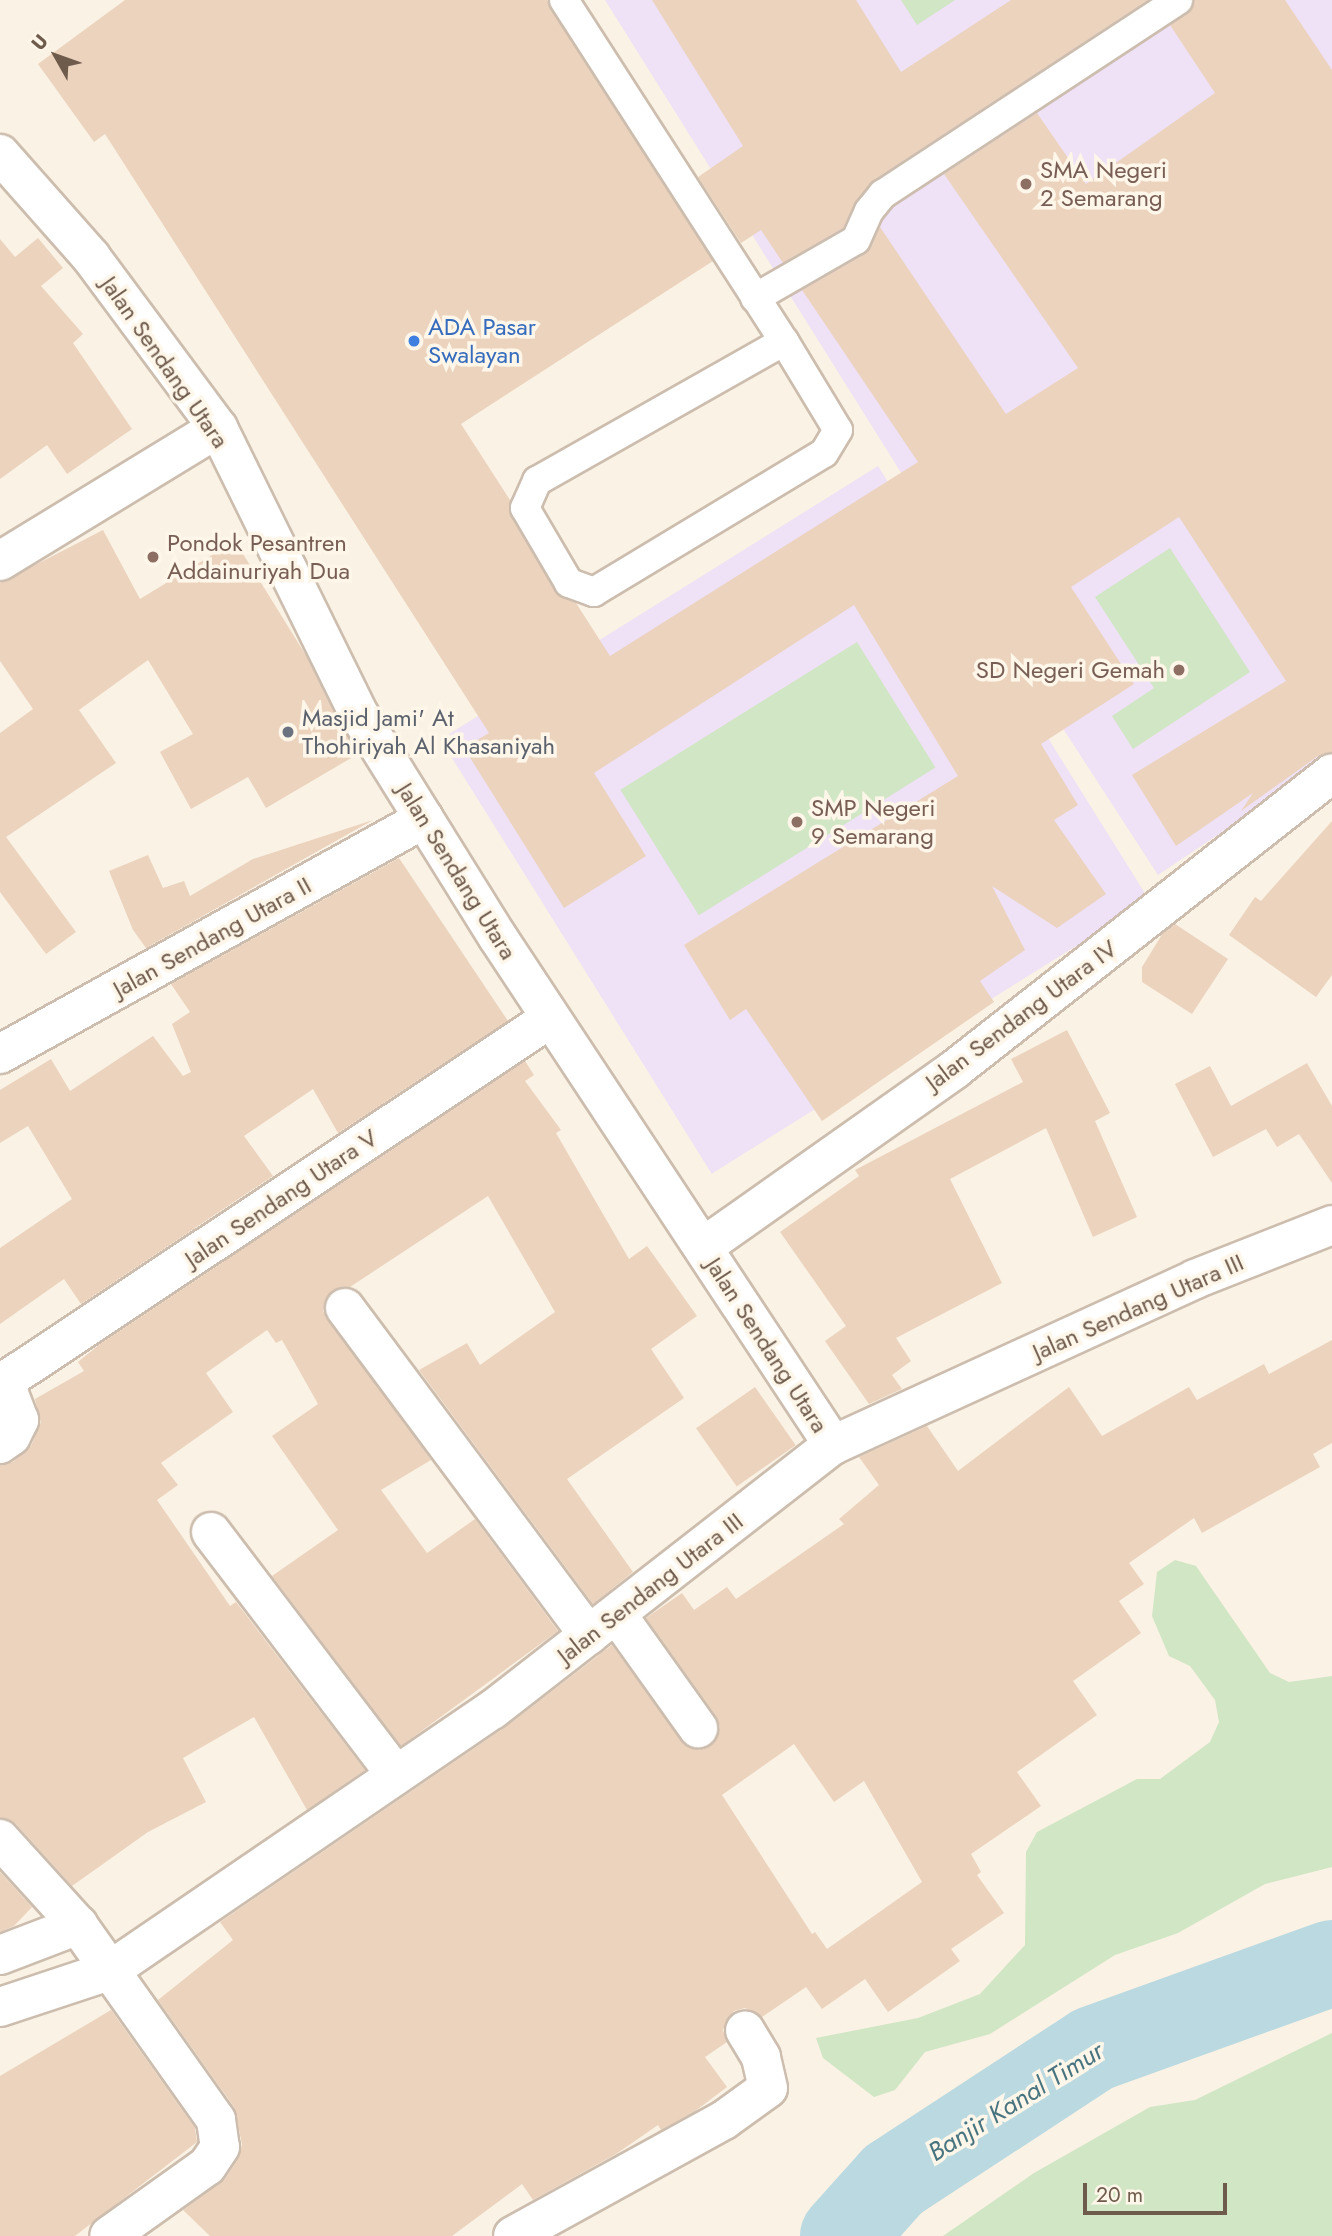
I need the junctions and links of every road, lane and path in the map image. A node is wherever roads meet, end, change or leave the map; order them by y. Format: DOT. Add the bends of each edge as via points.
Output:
graph roads {
  1 [pos="564,0"];
  2 [pos="1178,0"];
  3 [pos="0,154"];
  4 [pos="755,298"];
  5 [pos="784,341"];
  6 [pos="218,428"];
  7 [pos="0,561"];
  8 [pos="1332,774"];
  9 [pos="424,819"];
  10 [pos="551,1018"];
  11 [pos="0,1054"];
  12 [pos="1332,1225"];
  13 [pos="703,1247"];
  14 [pos="345,1308"];
  15 [pos="0,1444"];
  16 [pos="833,1445"];
  17 [pos="211,1532"];
  18 [pos="604,1626"];
  19 [pos="698,1728"];
  20 [pos="396,1775"];
  21 [pos="0,1839"];
  22 [pos="78,1925"];
  23 [pos="0,1955"];
  24 [pos="109,1971"];
  25 [pos="0,2007"];
  26 [pos="745,2030"];
  27 [pos="109,2236"];
  28 [pos="513,2236"];
  1 -- 4 [label="lane"];
  2 -- 4 [label="lane" via="883,194 856,240"];
  3 -- 6 [label="street, Jalan Sendang Utara" via="90,257"];
  4 -- 5 [label="lane"];
  5 -- 5 [label="lane" via="838,430 832,445 594,592 585,593 569,583 526,508 537,481"];
  6 -- 7 [label="street"];
  6 -- 9 [label="street, Jalan Sendang Utara" via="360,716"];
  8 -- 13 [label="street, Jalan Sendang Utara IV" via="955,1069"];
  9 -- 10 [label="street, Jalan Sendang Utara"];
  9 -- 11 [label="street, Jalan Sendang Utara II"];
  10 -- 13 [label="street, Jalan Sendang Utara"];
  10 -- 15 [label="street, Jalan Sendang Utara V" via="11,1377 8,1391 19,1420 11,1436"];
  12 -- 16 [label="street, Jalan Sendang Utara III" via="1195,1279"];
  13 -- 16 [label="street, Jalan Sendang Utara"];
  14 -- 18 [label="street"];
  16 -- 18 [label="street, Jalan Sendang Utara III"];
  17 -- 20 [label="street"];
  18 -- 19 [label="street"];
  18 -- 20 [label="street, Jalan Sendang Utara III"];
  20 -- 24 [label="street, Jalan Sendang Utara III"];
  21 -- 22 [label="street"];
  22 -- 23 [label="street"];
  22 -- 24 [label="street"];
  24 -- 25 [label="street, Jalan Sendang Utara III"];
  24 -- 27 [label="street" via="216,2120 220,2147 207,2166"];
  26 -- 28 [label="street" via="766,2070 768,2088 724,2120"];
}
